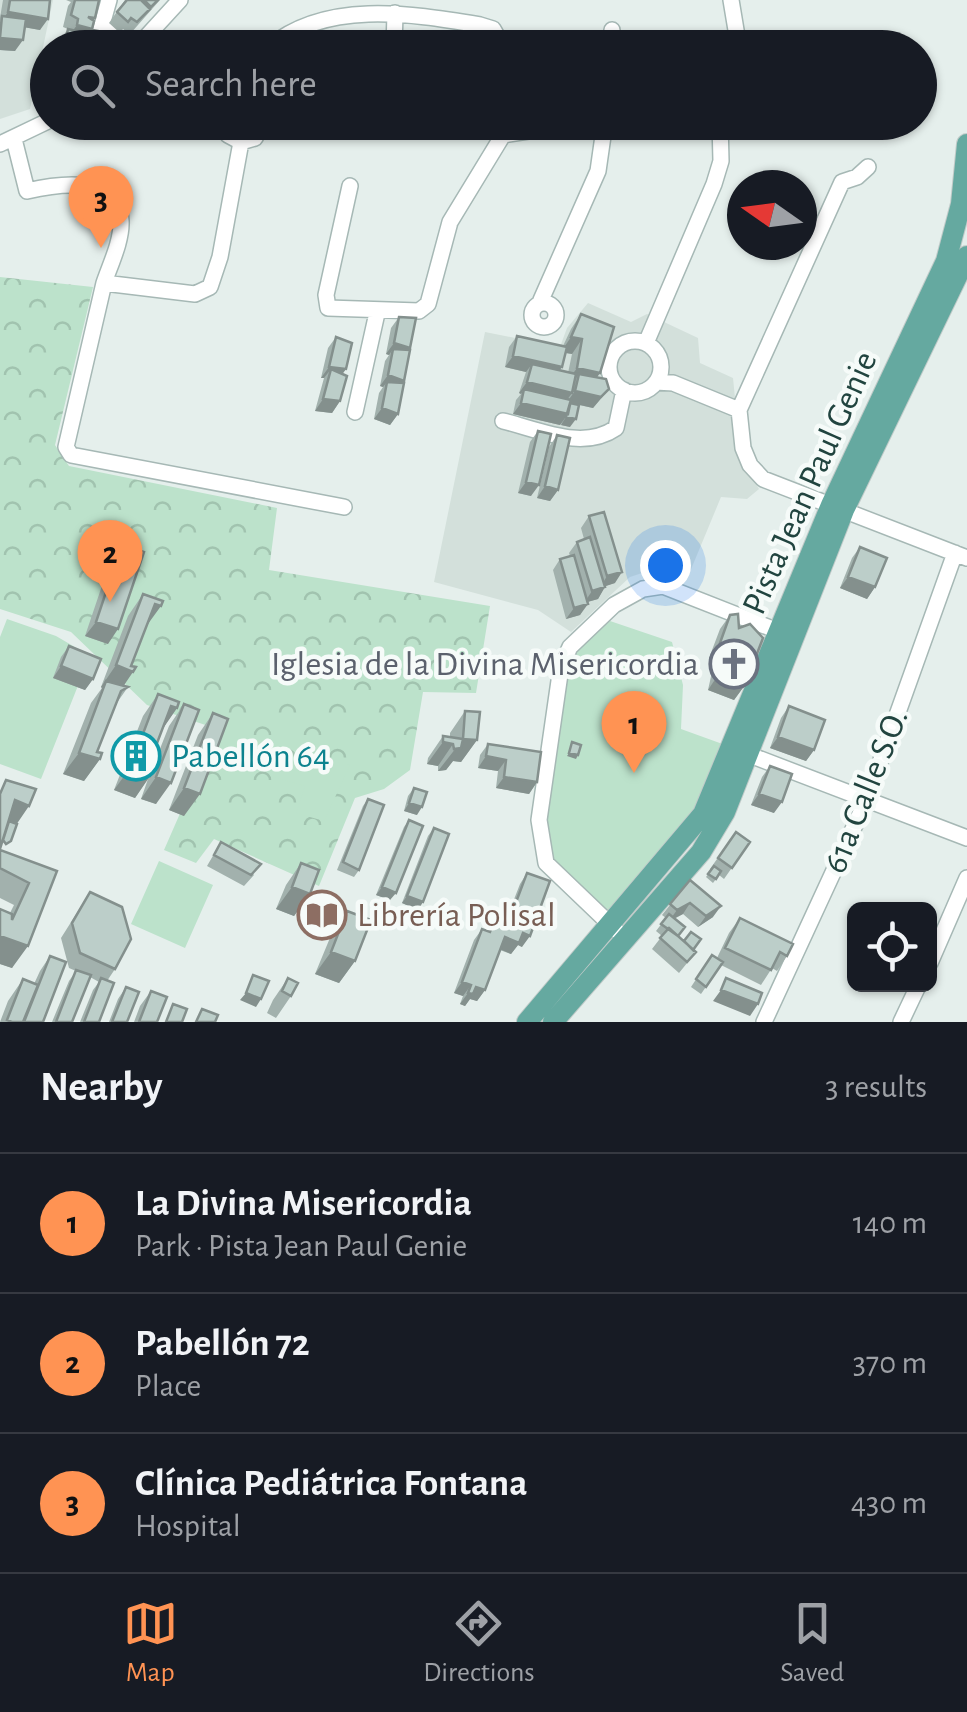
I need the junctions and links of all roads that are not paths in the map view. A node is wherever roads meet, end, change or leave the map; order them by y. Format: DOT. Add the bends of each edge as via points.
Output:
graph roads {
  1 [pos="109,0"];
  2 [pos="180,0"];
  3 [pos="730,0"];
  4 [pos="396,13"];
  5 [pos="102,30"];
  6 [pos="152,30"];
  7 [pos="292,30"];
  8 [pos="395,30"];
  9 [pos="494,30"];
  10 [pos="736,30"];
  11 [pos="30,130"];
  12 [pos="238,140"];
  13 [pos="249,140"];
  14 [pos="496,140"];
  15 [pos="602,140"];
  16 [pos="720,140"];
  17 [pos="7,142"];
  18 [pos="242,142"];
  19 [pos="967,144"];
  20 [pos="868,166"];
  21 [pos="966,176"];
  22 [pos="350,186"];
  23 [pos="967,256"];
  24 [pos="104,284"];
  25 [pos="541,300"];
  26 [pos="377,312"];
  27 [pos="646,343"];
  28 [pos="656,382"];
  29 [pos="624,390"];
  30 [pos="739,410"];
  31 [pos="355,412"];
  32 [pos="503,420"];
  33 [pos="344,507"];
  34 [pos="838,507"];
  35 [pos="961,556"];
  36 [pos="786,635"];
  37 [pos="741,751"];
  38 [pos="867,799"];
  39 [pos="967,838"];
  40 [pos="967,878"];
  41 [pos="620,932"];
  42 [pos="937,947"];
  43 [pos="915,992"];
  44 [pos="527,1022"];
  45 [pos="553,1022"];
  46 [pos="764,1022"];
  47 [pos="901,1022"];
  1 -- 5 [label="street"];
  2 -- 6 [label="street"];
  3 -- 10 [label="street"];
  4 -- 7 [label="street" via="330,10"];
  4 -- 8 [label="street"];
  4 -- 9 [label="street"];
  11 -- 17 [label="street"];
  12 -- 18 [label="street"];
  13 -- 18 [label="street"];
  14 -- 26 [label="street" via="450,222 428,304 419,311"];
  15 -- 25 [label="street" via="598,171"];
  16 -- 27 [label="street" via="714,184"];
  17 -- 24 [label="street" via="27,191 69,184 98,188 114,200 122,222"];
  18 -- 24 [label="street" via="210,288 195,294"];
  19 -- 21 [label="main road, Pista Jean Paul Genie"];
  20 -- 30 [label="street" via="842,182"];
  21 -- 34 [label="main road, Pista Jean Paul Genie" via="946,262"];
  22 -- 26 [label="street" via="328,308"];
  23 -- 34 [label="main road, Pista Jean Paul Genie"];
  24 -- 33 [label="street" via="66,447 71,455"];
  26 -- 31 [label="street"];
  27 -- 28 [label="street" via="659,356"];
  27 -- 29 [label="street" via="628,341 614,351 611,378"];
  28 -- 29 [label="street" via="642,392"];
  28 -- 30 [label="street"];
  29 -- 32 [label="street" via="616,428 600,439"];
  30 -- 34 [label="street" via="743,448 764,480"];
  34 -- 35 [label="street"];
  34 -- 36 [label="main road, Pista Jean Paul Genie"];
  35 -- 38 [label="street, 61a Calle S.O."];
  36 -- 37 [label="main road, Pista Jean Paul Genie"];
  36 -- 41 [label="street" via="662,586 614,605 570,647 561,667 539,820 546,863"];
  37 -- 38 [label="street"];
  37 -- 41 [label="main road, Pista Jean Paul Genie" via="725,812 700,852"];
  38 -- 39 [label="street"];
  38 -- 46 [label="street, 61a Calle S.O."];
  40 -- 42 [label="street"];
  41 -- 44 [label="main road, Pista Jean Paul Genie"];
  41 -- 45 [label="main road, Pista Jean Paul Genie"];
  43 -- 47 [label="street"];
}
